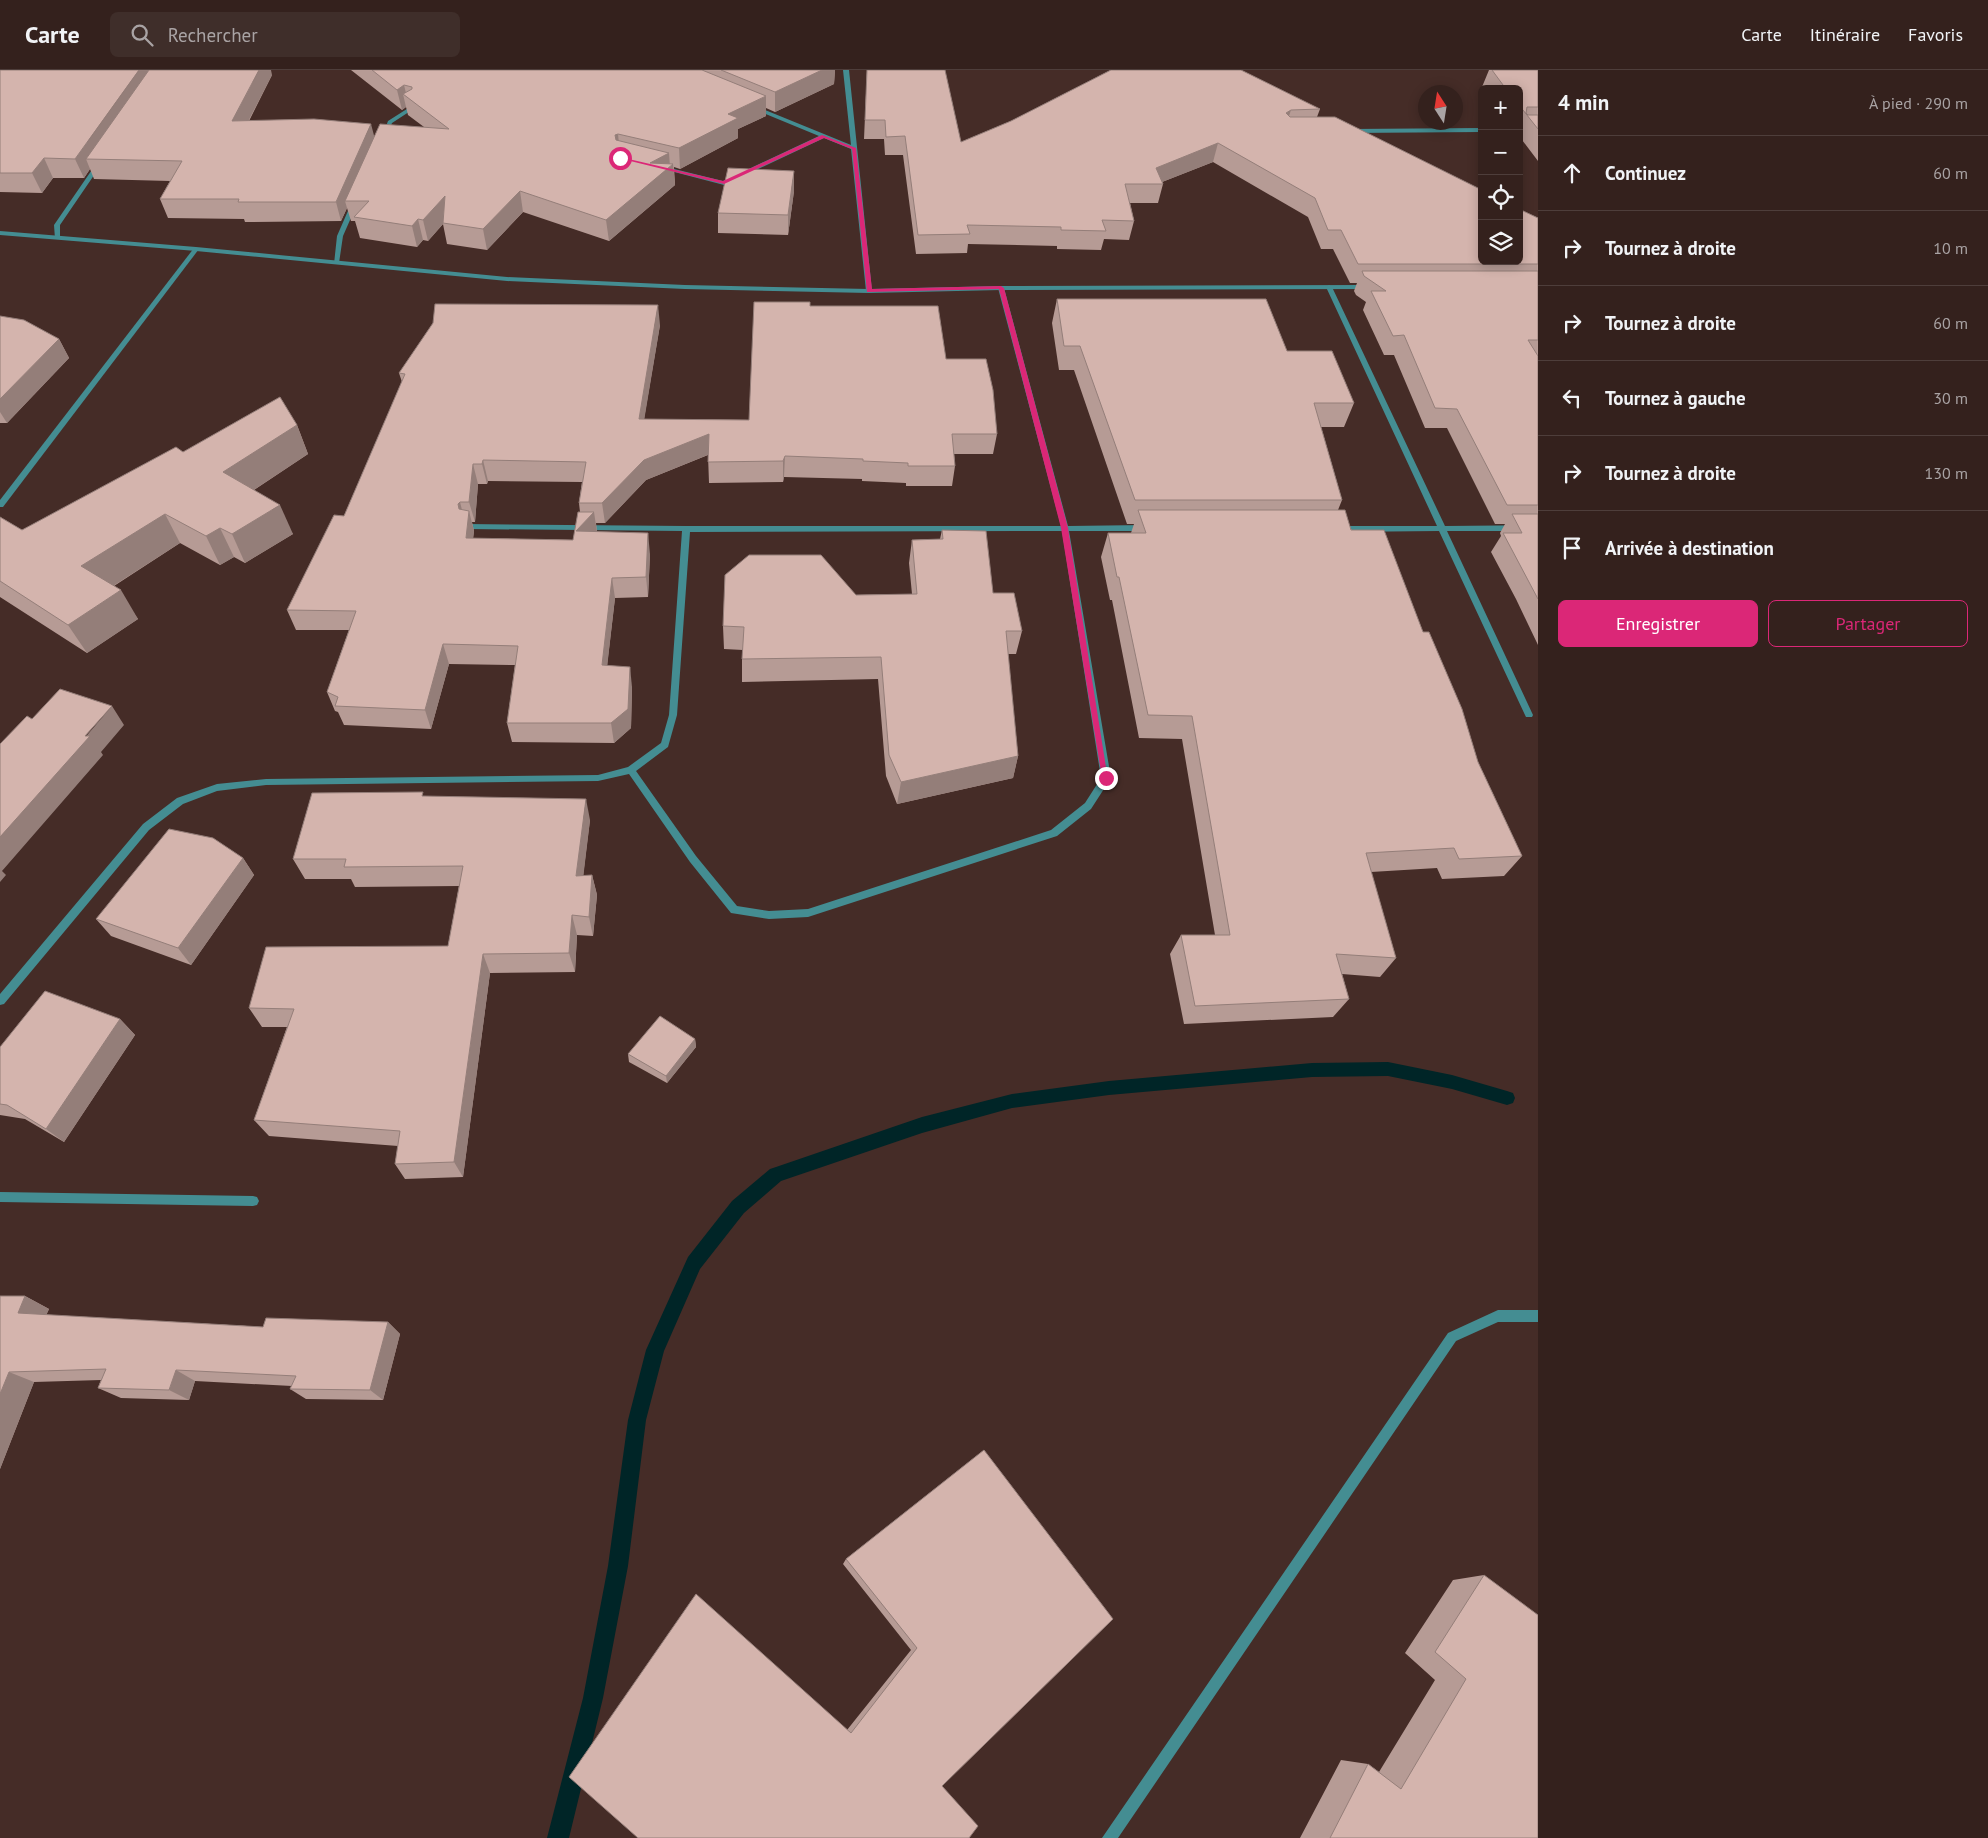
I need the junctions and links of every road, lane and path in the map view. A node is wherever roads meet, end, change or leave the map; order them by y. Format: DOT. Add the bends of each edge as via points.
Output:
graph roads {
  1 [pos="846,70"];
  2 [pos="743,103"];
  3 [pos="412,108"];
  4 [pos="1478,130"];
  5 [pos="1344,131"];
  6 [pos="824,136"];
  7 [pos="382,140"];
  8 [pos="854,148"];
  9 [pos="102,160"];
  10 [pos="658,167"];
  11 [pos="356,201"];
  12 [pos="0,233"];
  13 [pos="57,238"];
  14 [pos="196,249"];
  15 [pos="336,263"];
  16 [pos="1329,287"];
  17 [pos="1379,287"];
  18 [pos="1001,288"];
  19 [pos="869,291"];
  20 [pos="0,505"];
  21 [pos="468,526"];
  22 [pos="686,528"];
  23 [pos="1065,528"];
  24 [pos="1154,528"];
  25 [pos="1538,528"];
  26 [pos="1333,529"];
  27 [pos="1442,529"];
  28 [pos="1529,715"];
  29 [pos="631,770"];
  30 [pos="0,1001"];
  31 [pos="0,1197"];
  32 [pos="252,1201"];
  33 [pos="1538,1316"];
  34 [pos="1109,1838"];
  1 -- 8 [label="street"];
  2 -- 6 [label="street"];
  3 -- 7 [label="street" via="390,122"];
  4 -- 5 [label="street"];
  6 -- 8 [label="street"];
  6 -- 10 [label="street" via="724,182"];
  8 -- 19 [label="street"];
  9 -- 13 [label="street" via="57,225"];
  11 -- 15 [label="street" via="340,236"];
  12 -- 13 [label="street"];
  13 -- 14 [label="street"];
  14 -- 15 [label="street"];
  14 -- 20 [label="street"];
  15 -- 19 [label="street" via="507,279"];
  16 -- 17 [label="street"];
  16 -- 18 [label="street"];
  16 -- 27 [label="street"];
  18 -- 19 [label="street"];
  18 -- 23 [label="street"];
  21 -- 22 [label="street"];
  22 -- 23 [label="street"];
  22 -- 29 [label="street" via="673,715 664,745"];
  23 -- 24 [label="street"];
  23 -- 29 [label="street" via="1106,778 1088,806 1054,833 808,913 769,915 734,910 693,859"];
  25 -- 27 [label="street"];
  26 -- 27 [label="street"];
  27 -- 28 [label="street"];
  29 -- 30 [label="street" via="598,778 266,782 217,788 180,801 146,827"];
  31 -- 32 [label="street"];
  33 -- 34 [label="street" via="1498,1316 1452,1337"];
}
